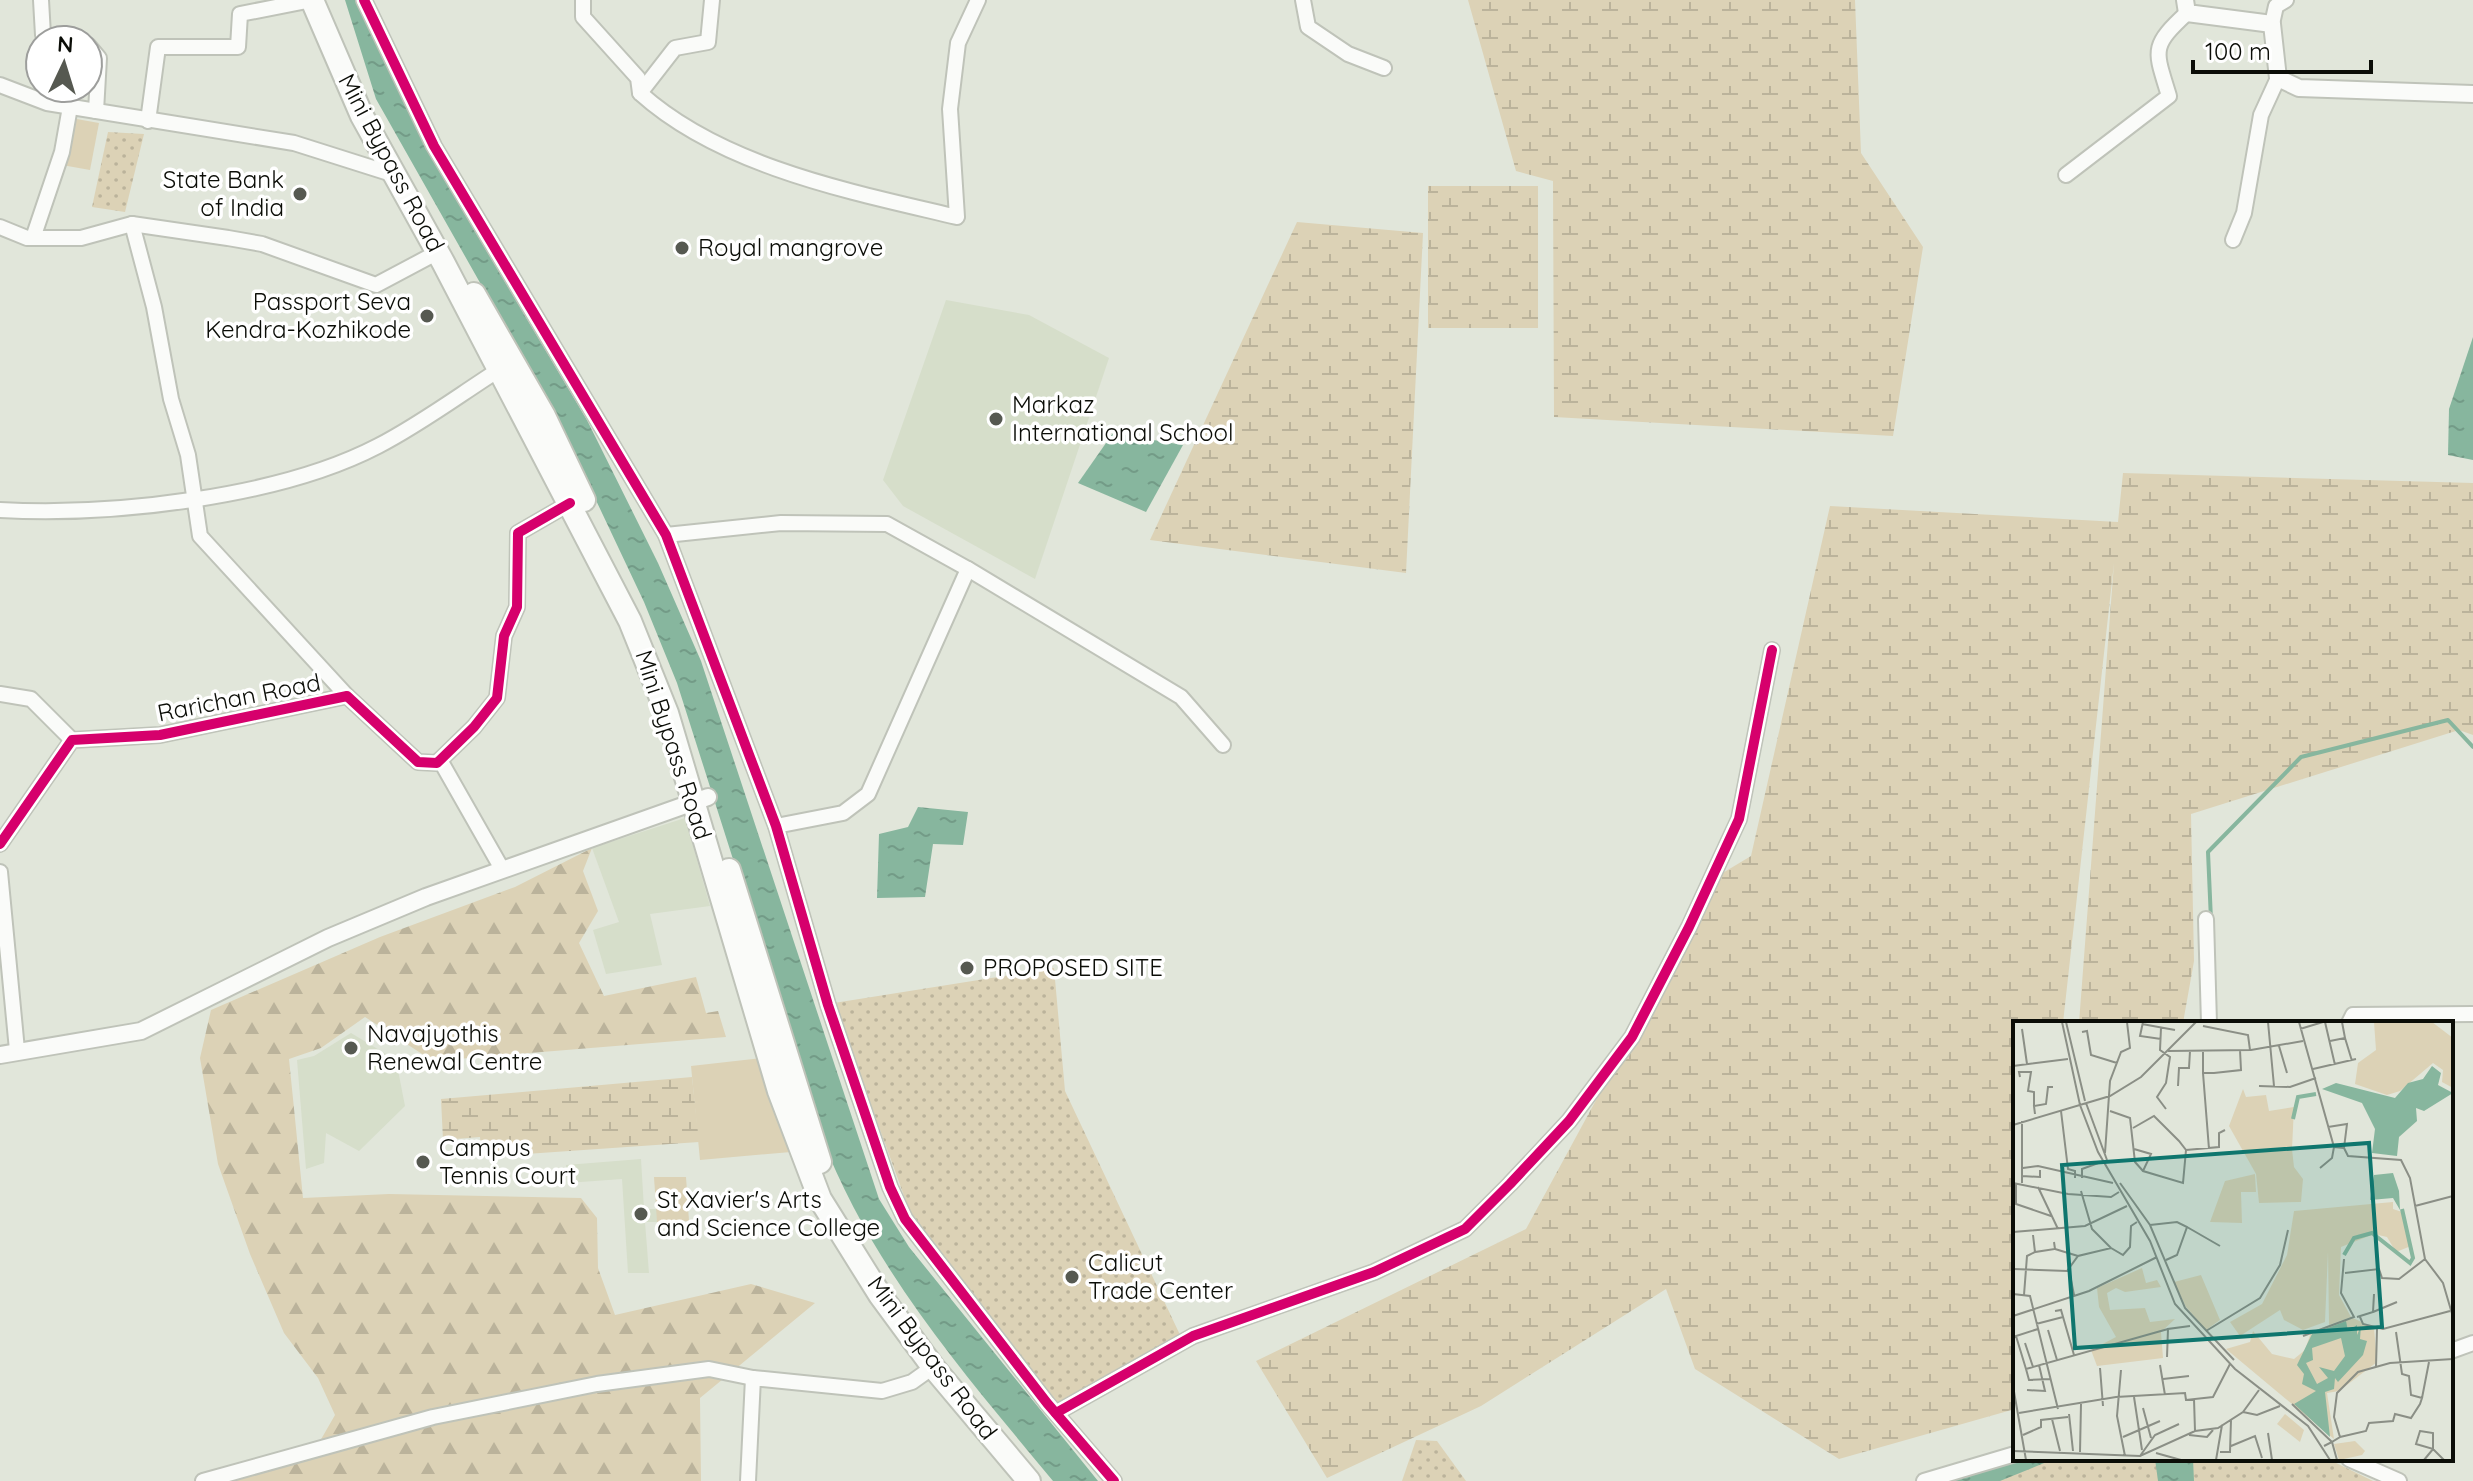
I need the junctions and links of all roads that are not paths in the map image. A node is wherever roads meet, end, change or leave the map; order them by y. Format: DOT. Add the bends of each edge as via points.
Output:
graph roads {
  1 [pos="41,0"];
  2 [pos="312,0"];
  3 [pos="326,0"];
  4 [pos="364,0"];
  5 [pos="583,0"];
  6 [pos="712,0"];
  7 [pos="978,0"];
  8 [pos="1303,0"];
  9 [pos="2286,0"];
  10 [pos="2186,7"];
  11 [pos="42,24"];
  12 [pos="2272,24"];
  13 [pos="1384,68"];
  14 [pos="2278,78"];
  15 [pos="0,85"];
  16 [pos="640,93"];
  17 [pos="2473,94"];
  18 [pos="96,104"];
  19 [pos="70,107"];
  20 [pos="96,111"];
  21 [pos="148,121"];
  22 [pos="395,175"];
  23 [pos="2066,175"];
  24 [pos="132,224"];
  25 [pos="0,227"];
  26 [pos="33,238"];
  27 [pos="2233,240"];
  28 [pos="438,252"];
  29 [pos="497,371"];
  30 [pos="195,497"];
  31 [pos="570,503"];
  32 [pos="0,510"];
  33 [pos="666,535"];
  34 [pos="968,569"];
  35 [pos="1772,650"];
  36 [pos="0,694"];
  37 [pos="347,696"];
  38 [pos="72,740"];
  39 [pos="1223,745"];
  40 [pos="440,760"];
  41 [pos="700,800"];
  42 [pos="776,826"];
  43 [pos="0,844"];
  44 [pos="502,869"];
  45 [pos="0,872"];
  46 [pos="2206,919"];
  47 [pos="2473,1014"];
  48 [pos="2209,1021"];
  49 [pos="2350,1021"];
  50 [pos="17,1050"];
  51 [pos="0,1055"];
  52 [pos="2473,1343"];
  53 [pos="2453,1350"];
  54 [pos="933,1367"];
  55 [pos="753,1378"];
  56 [pos="1056,1413"];
  57 [pos="2013,1455"];
  58 [pos="2354,1461"];
  59 [pos="203,1481"];
  60 [pos="748,1481"];
  61 [pos="1029,1481"];
  62 [pos="1038,1481"];
  63 [pos="1114,1481"];
  64 [pos="1924,1481"];
  65 [pos="2399,1481"];
  1 -- 11 [label="street"];
  2 -- 21 [label="street" via="240,14 238,47 158,47"];
  2 -- 22 [label="main road, Mini Bypass Road" via="362,116"];
  3 -- 41 [label="main road, Mini Bypass Road" via="405,168 544,416 660,661"];
  4 -- 33 [label="street" via="434,146"];
  5 -- 16 [label="street" via="583,17 638,78"];
  6 -- 16 [label="street" via="708,42 675,48"];
  7 -- 16 [label="street" via="958,43 950,109 957,217 872,197 716,145"];
  8 -- 13 [label="street" via="1308,27 1348,54"];
  9 -- 12 [label="street" via="2276,6"];
  10 -- 12 [label="street"];
  10 -- 23 [label="street" via="2157,43 2169,96"];
  12 -- 14 [label="street"];
  14 -- 17 [label="street" via="2299,88"];
  14 -- 27 [label="street" via="2261,115 2244,213"];
  15 -- 19 [label="street"];
  18 -- 20 [label="street"];
  19 -- 20 [label="street"];
  19 -- 26 [label="street" via="62,152"];
  20 -- 21 [label="street"];
  21 -- 22 [label="street" via="294,143"];
  22 -- 28 [label="main road, Mini Bypass Road"];
  24 -- 26 [label="street" via="81,238"];
  24 -- 28 [label="street" via="262,244 376,285"];
  24 -- 30 [label="street"];
  25 -- 26 [label="street"];
  28 -- 29 [label="main road, Mini Bypass Road"];
  29 -- 30 [label="street" via="378,446 306,476"];
  29 -- 31 [label="main road, Mini Bypass Road"];
  30 -- 32 [label="street" via="150,505"];
  30 -- 37 [label="street" via="200,536"];
  31 -- 40 [label="street" via="518,533 517,607 504,636 497,698"];
  31 -- 41 [label="main road, Mini Bypass Road" via="630,621"];
  33 -- 34 [label="street" via="781,523 887,524"];
  33 -- 42 [label="street"];
  34 -- 39 [label="street" via="1181,697"];
  34 -- 42 [label="street" via="868,794 843,813"];
  35 -- 56 [label="street" via="1739,819 1689,927 1632,1037 1569,1121 1510,1184 1465,1229 1374,1272 1193,1336"];
  36 -- 38 [label="street" via="31,699"];
  37 -- 38 [label="street, Rarichan Road" via="160,735"];
  37 -- 40 [label="street, Rarichan Road" via="418,762"];
  38 -- 43 [label="street"];
  40 -- 44 [label="street"];
  41 -- 44 [label="street"];
  41 -- 54 [label="main road, Mini Bypass Road" via="779,1091 820,1199"];
  41 -- 62 [label="main road, Mini Bypass Road" via="827,1183 892,1290"];
  42 -- 56 [label="street" via="828,1005 905,1219"];
  44 -- 50 [label="street" via="328,938 141,1031"];
  45 -- 50 [label="street"];
  46 -- 48 [label="street"];
  47 -- 49 [label="street" via="2353,1015"];
  50 -- 51 [label="street"];
  52 -- 53 [label="street"];
  54 -- 55 [label="street" via="912,1382 882,1391"];
  54 -- 61 [label="main road, Mini Bypass Road"];
  55 -- 59 [label="street" via="709,1369 597,1384 433,1417"];
  55 -- 60 [label="street"];
  56 -- 63 [label="street"];
  57 -- 64 [label="street"];
  58 -- 65 [label="street"];
}
